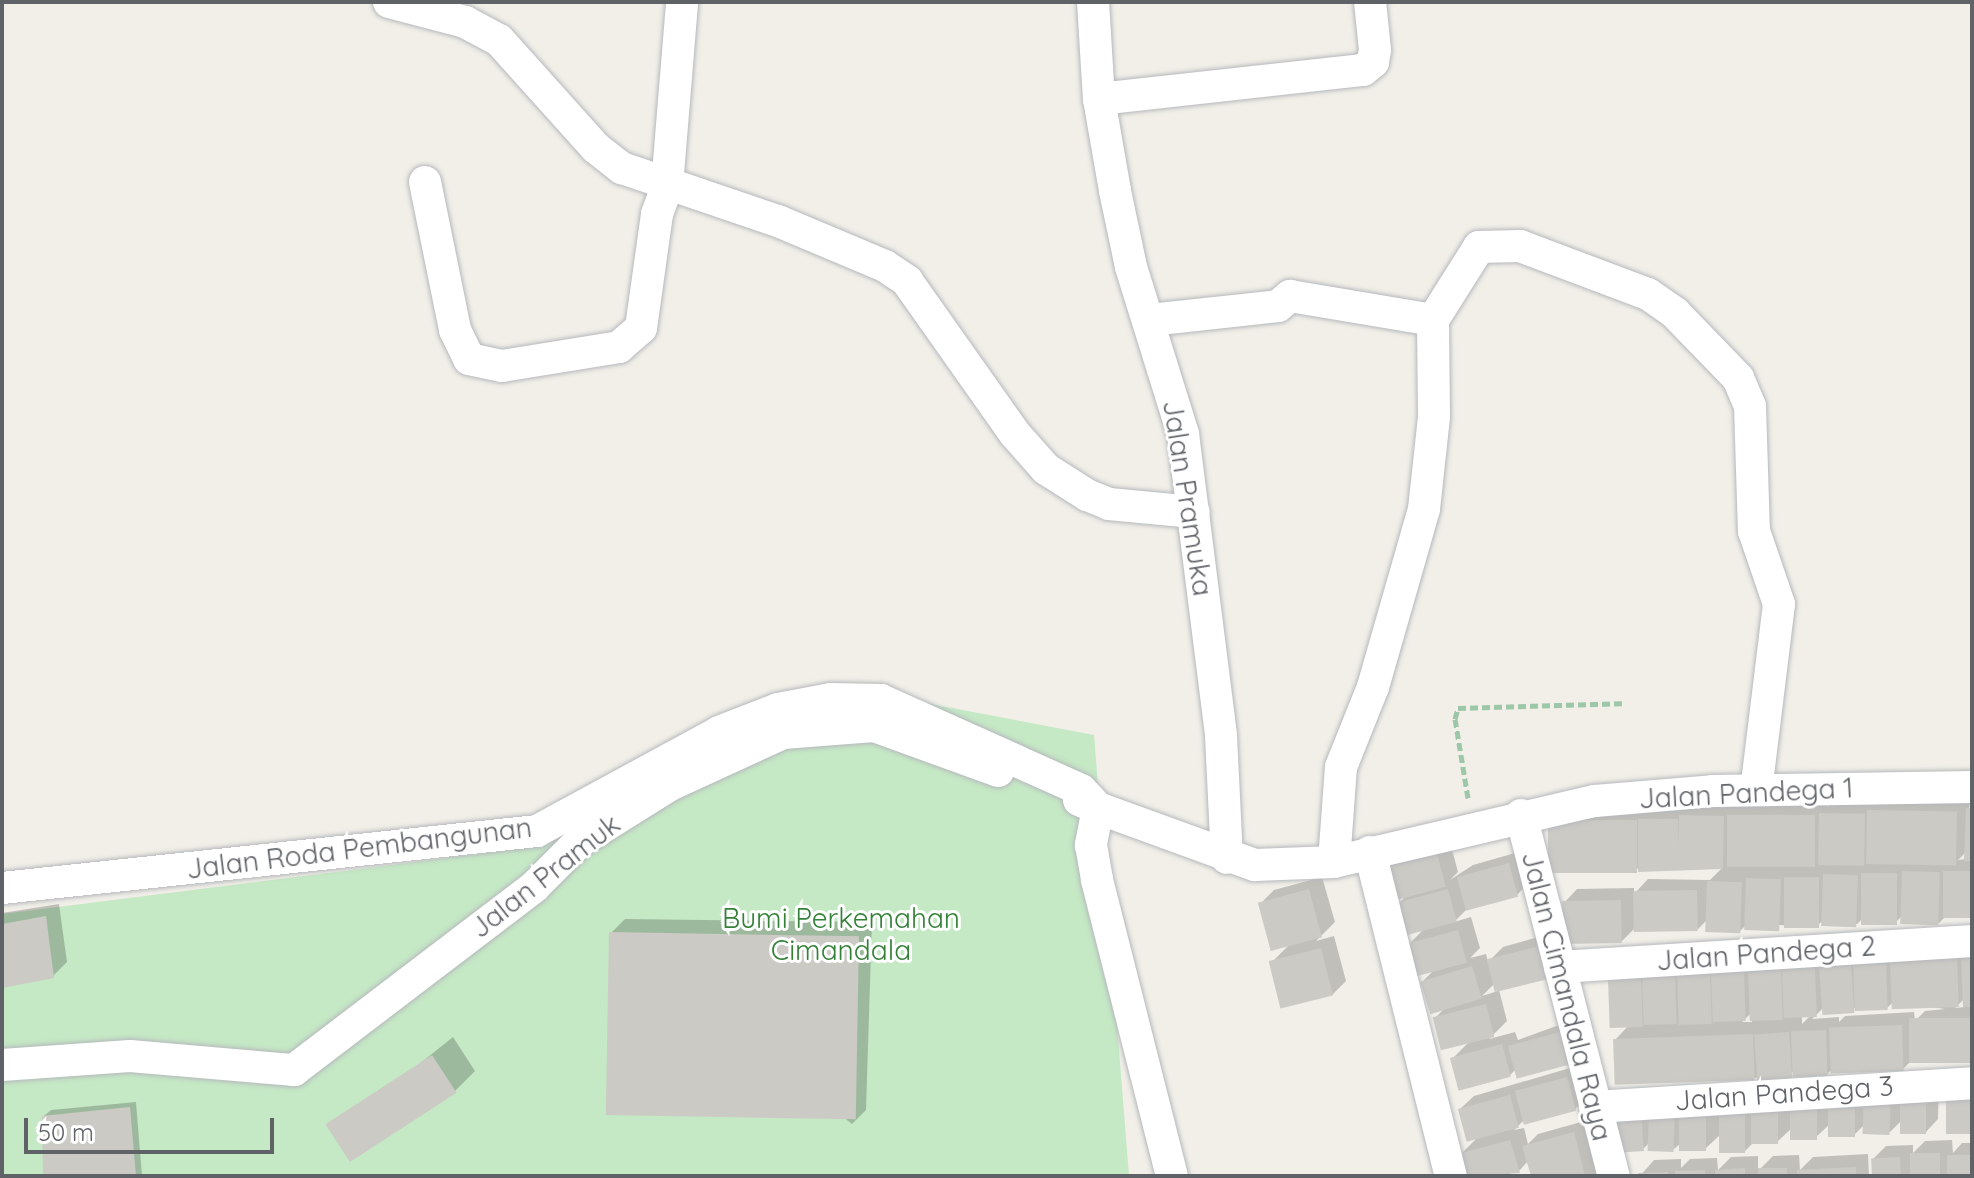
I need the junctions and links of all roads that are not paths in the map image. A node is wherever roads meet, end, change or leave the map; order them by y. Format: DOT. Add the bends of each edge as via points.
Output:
graph roads {
  1 [pos="389,2"];
  2 [pos="682,2"];
  3 [pos="1093,2"];
  4 [pos="1370,2"];
  5 [pos="1099,99"];
  6 [pos="425,182"];
  7 [pos="667,186"];
  8 [pos="1150,320"];
  9 [pos="1433,320"];
  10 [pos="1194,512"];
  11 [pos="1972,787"];
  12 [pos="1756,790"];
  13 [pos="1098,808"];
  14 [pos="1521,815"];
  15 [pos="1370,852"];
  16 [pos="1227,858"];
  17 [pos="1334,862"];
  18 [pos="2,888"];
  19 [pos="1972,941"];
  20 [pos="1560,967"];
  21 [pos="2,1065"];
  22 [pos="1972,1083"];
  23 [pos="1595,1107"];
  24 [pos="1172,1176"];
  25 [pos="1451,1176"];
  26 [pos="1614,1176"];
  1 -- 7 [label="street" via="465,22 499,40 596,148 622,168"];
  2 -- 7 [label="street" via="674,48"];
  3 -- 5 [label="street, Jalan Pramuka"];
  4 -- 5 [label="street" via="1375,50 1373,62 1363,70"];
  5 -- 8 [label="street, Jalan Pramuka" via="1131,267"];
  6 -- 7 [label="street" via="455,330 469,359 502,366 619,347 641,328 657,214"];
  7 -- 10 [label="street" via="778,221 885,266 907,281 1015,434 1046,469 1109,504"];
  8 -- 9 [label="street" via="1278,306 1290,296"];
  8 -- 10 [label="street, Jalan Pramuka" via="1183,434"];
  9 -- 12 [label="street" via="1479,247 1520,246 1648,294 1675,313 1738,378 1750,406 1754,531 1779,604"];
  9 -- 17 [label="street" via="1434,417 1424,509 1373,687 1341,767"];
  10 -- 16 [label="street, Jalan Pramuka" via="1221,736"];
  11 -- 12 [label="street, Jalan Pandega 1"];
  12 -- 14 [label="street, Jalan Pandega 1" via="1595,801"];
  13 -- 16 [label="street, Jalan Roda Pembangunan"];
  13 -- 18 [label="street, Jalan Roda Pembangunan" via="1081,790 939,723 881,700 831,699 778,709 719,732 537,831"];
  13 -- 21 [label="street, Jalan Pramuk" via="874,726 783,733 670,785 579,842 534,887 294,1070 130,1056"];
  13 -- 24 [label="street" via="1091,845 1097,880"];
  14 -- 15 [label="street, Jalan Pandega 1"];
  14 -- 20 [label="street, Jalan Cimandala Raya"];
  15 -- 17 [label="street, Jalan Roda Pembangunan"];
  15 -- 25 [label="street"];
  16 -- 17 [label="street, Jalan Roda Pembangunan" via="1255,865"];
  19 -- 20 [label="street, Jalan Pandega 2"];
  20 -- 23 [label="street, Jalan Cimandala Raya"];
  22 -- 23 [label="street, Jalan Pandega 3"];
  23 -- 26 [label="street, Jalan Cimandala Raya"];
}
